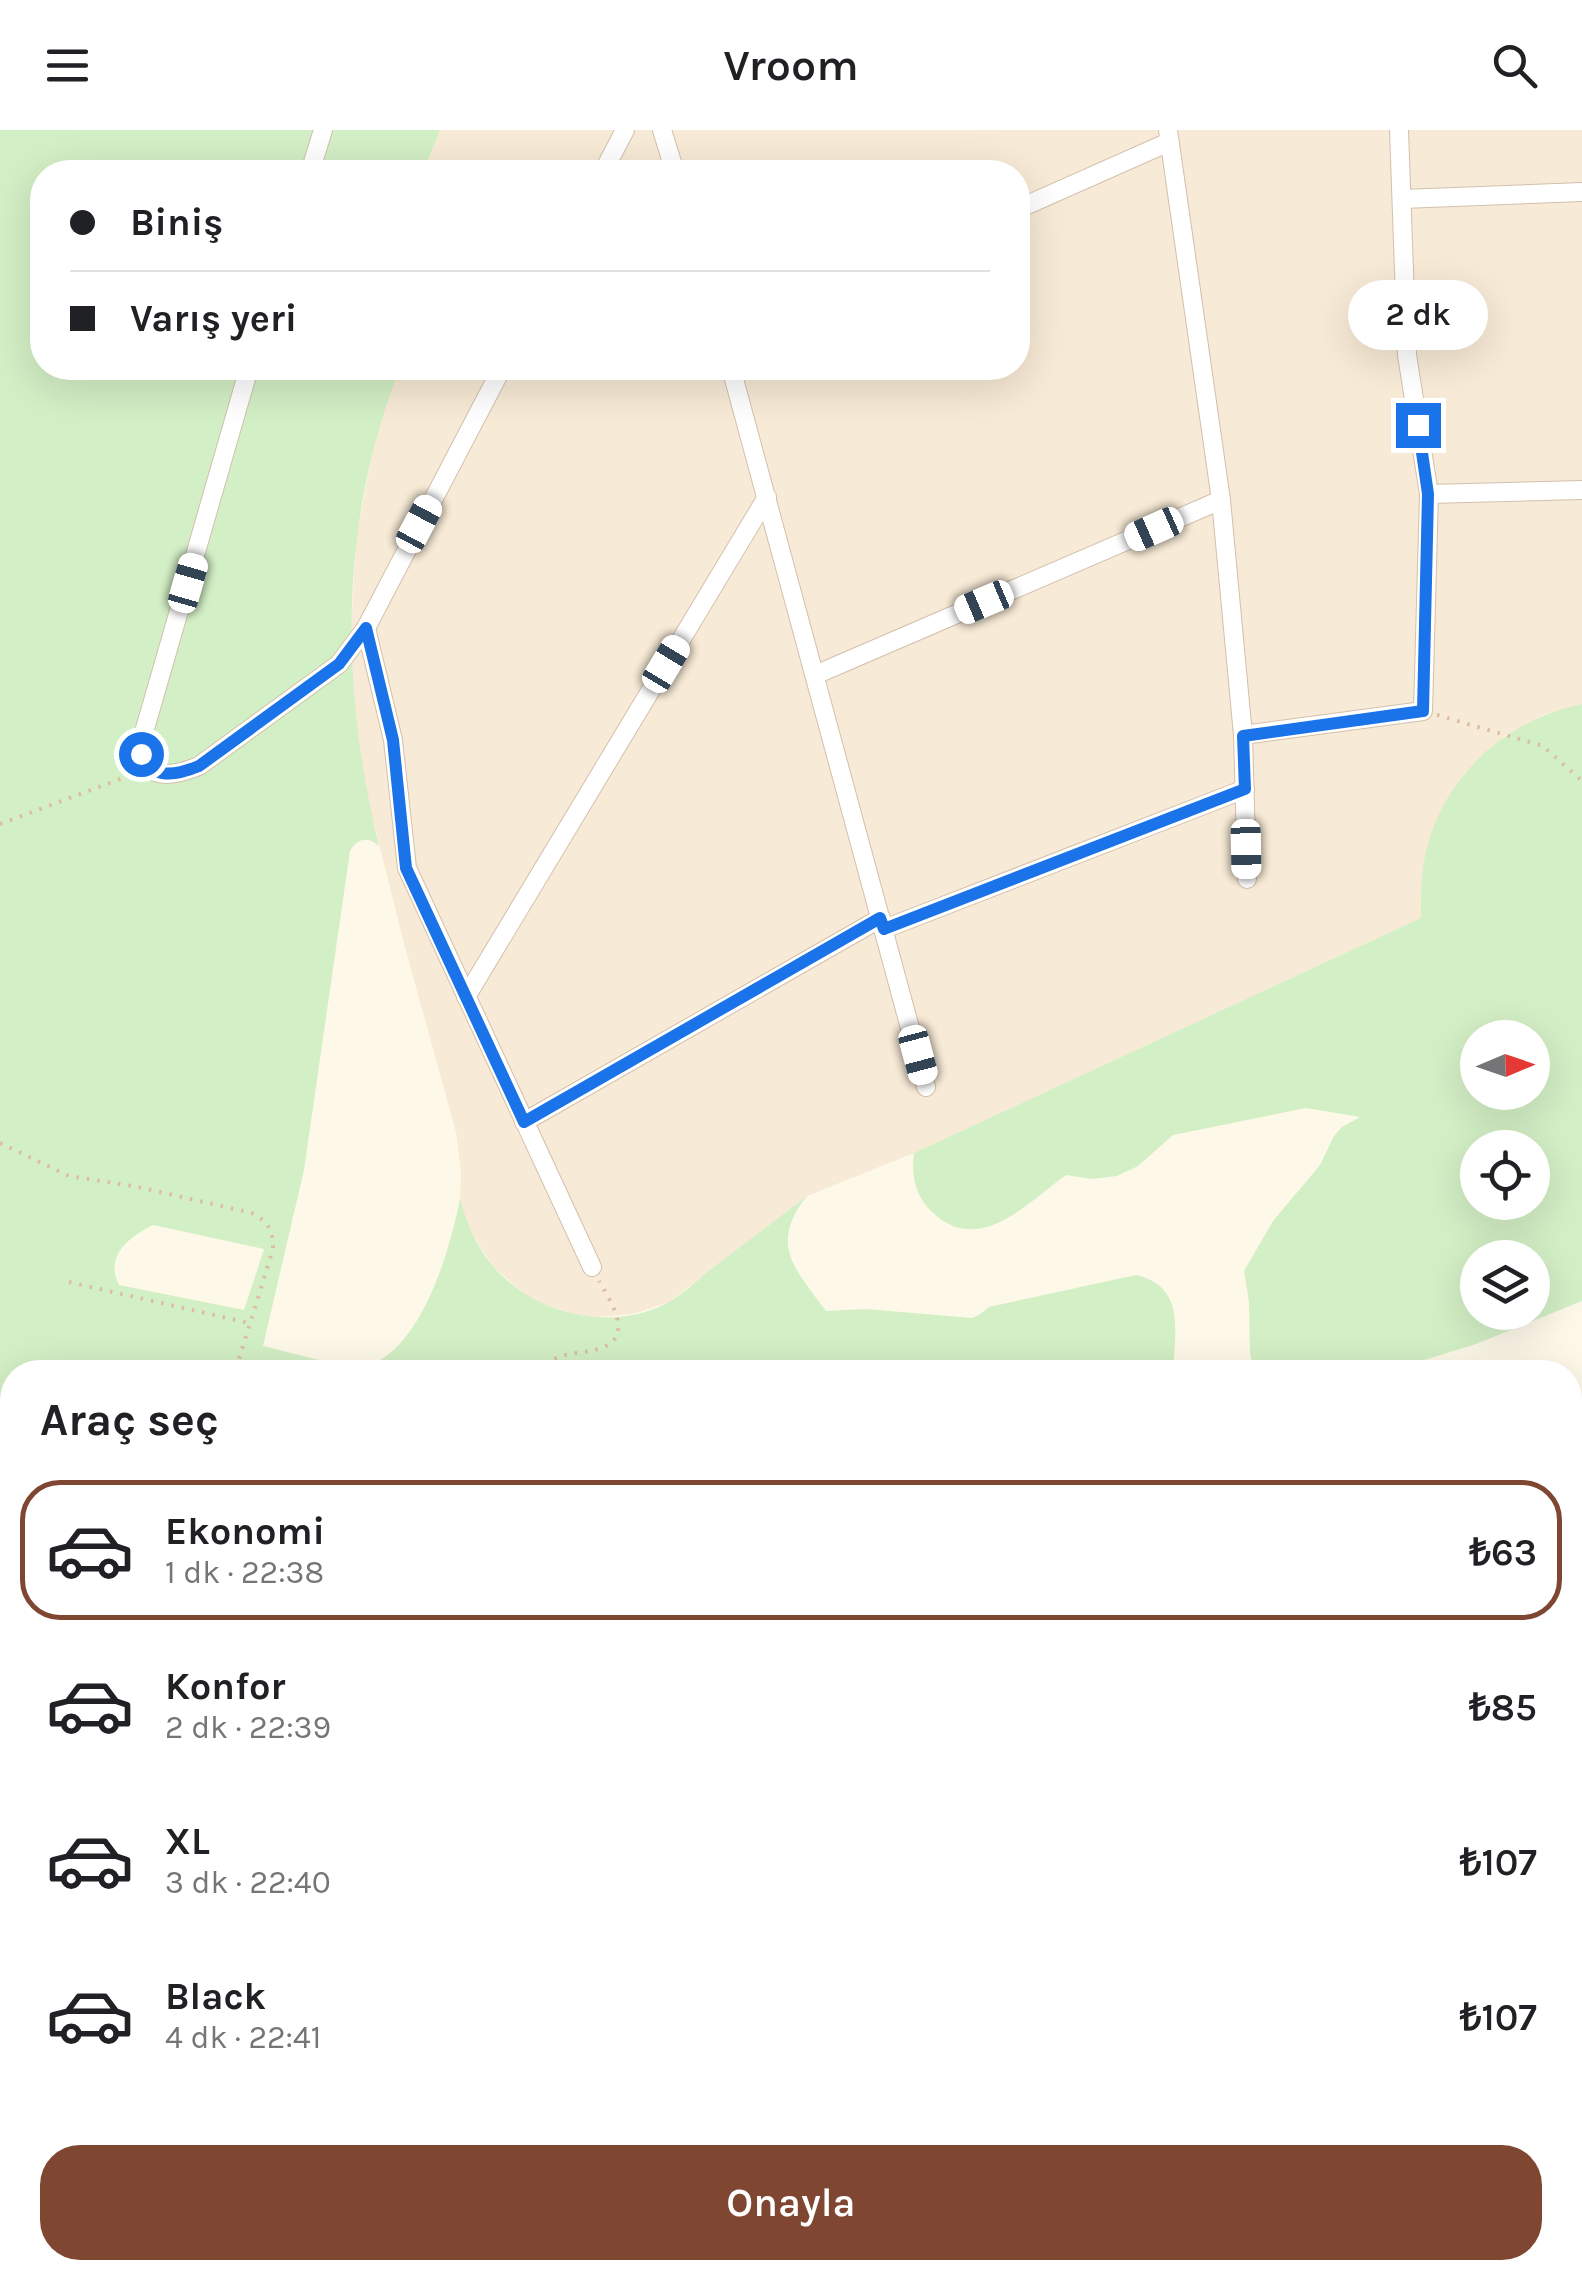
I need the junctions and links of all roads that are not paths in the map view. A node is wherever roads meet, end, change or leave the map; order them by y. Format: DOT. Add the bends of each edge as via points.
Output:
graph roads {
  1 [pos="324,130"];
  2 [pos="625,130"];
  3 [pos="662,130"];
  4 [pos="1399,130"];
  5 [pos="1168,136"];
  6 [pos="314,160"];
  7 [pos="609,160"];
  8 [pos="671,160"];
  9 [pos="1582,192"];
  10 [pos="1402,199"];
  11 [pos="1030,203"];
  12 [pos="246,380"];
  13 [pos="496,380"];
  14 [pos="735,380"];
  15 [pos="1582,490"];
  16 [pos="1428,494"];
  17 [pos="767,497"];
  18 [pos="1221,500"];
  19 [pos="366,628"];
  20 [pos="815,676"];
  21 [pos="1243,736"];
  22 [pos="1245,789"];
  23 [pos="1247,879"];
  24 [pos="882,924"];
  25 [pos="466,997"];
  26 [pos="926,1087"];
  27 [pos="524,1122"];
  28 [pos="592,1267"];
  1 -- 6 [label="street"];
  2 -- 7 [label="street"];
  3 -- 8 [label="street"];
  4 -- 10 [label="street"];
  5 -- 11 [label="street"];
  5 -- 18 [label="street"];
  9 -- 10 [label="street"];
  10 -- 16 [label="street" via="1408,355"];
  12 -- 19 [label="street" via="140,746 144,762 164,774 199,766 339,664"];
  13 -- 19 [label="street"];
  14 -- 17 [label="street"];
  15 -- 16 [label="street"];
  16 -- 21 [label="street" via="1423,711"];
  17 -- 20 [label="street"];
  17 -- 25 [label="street"];
  18 -- 20 [label="street"];
  18 -- 21 [label="street"];
  19 -- 25 [label="street" via="393,740 406,868"];
  20 -- 24 [label="street"];
  21 -- 22 [label="street"];
  22 -- 23 [label="street"];
  22 -- 24 [label="street"];
  24 -- 26 [label="street"];
  24 -- 27 [label="street"];
  25 -- 27 [label="street"];
  27 -- 28 [label="street"];
}
